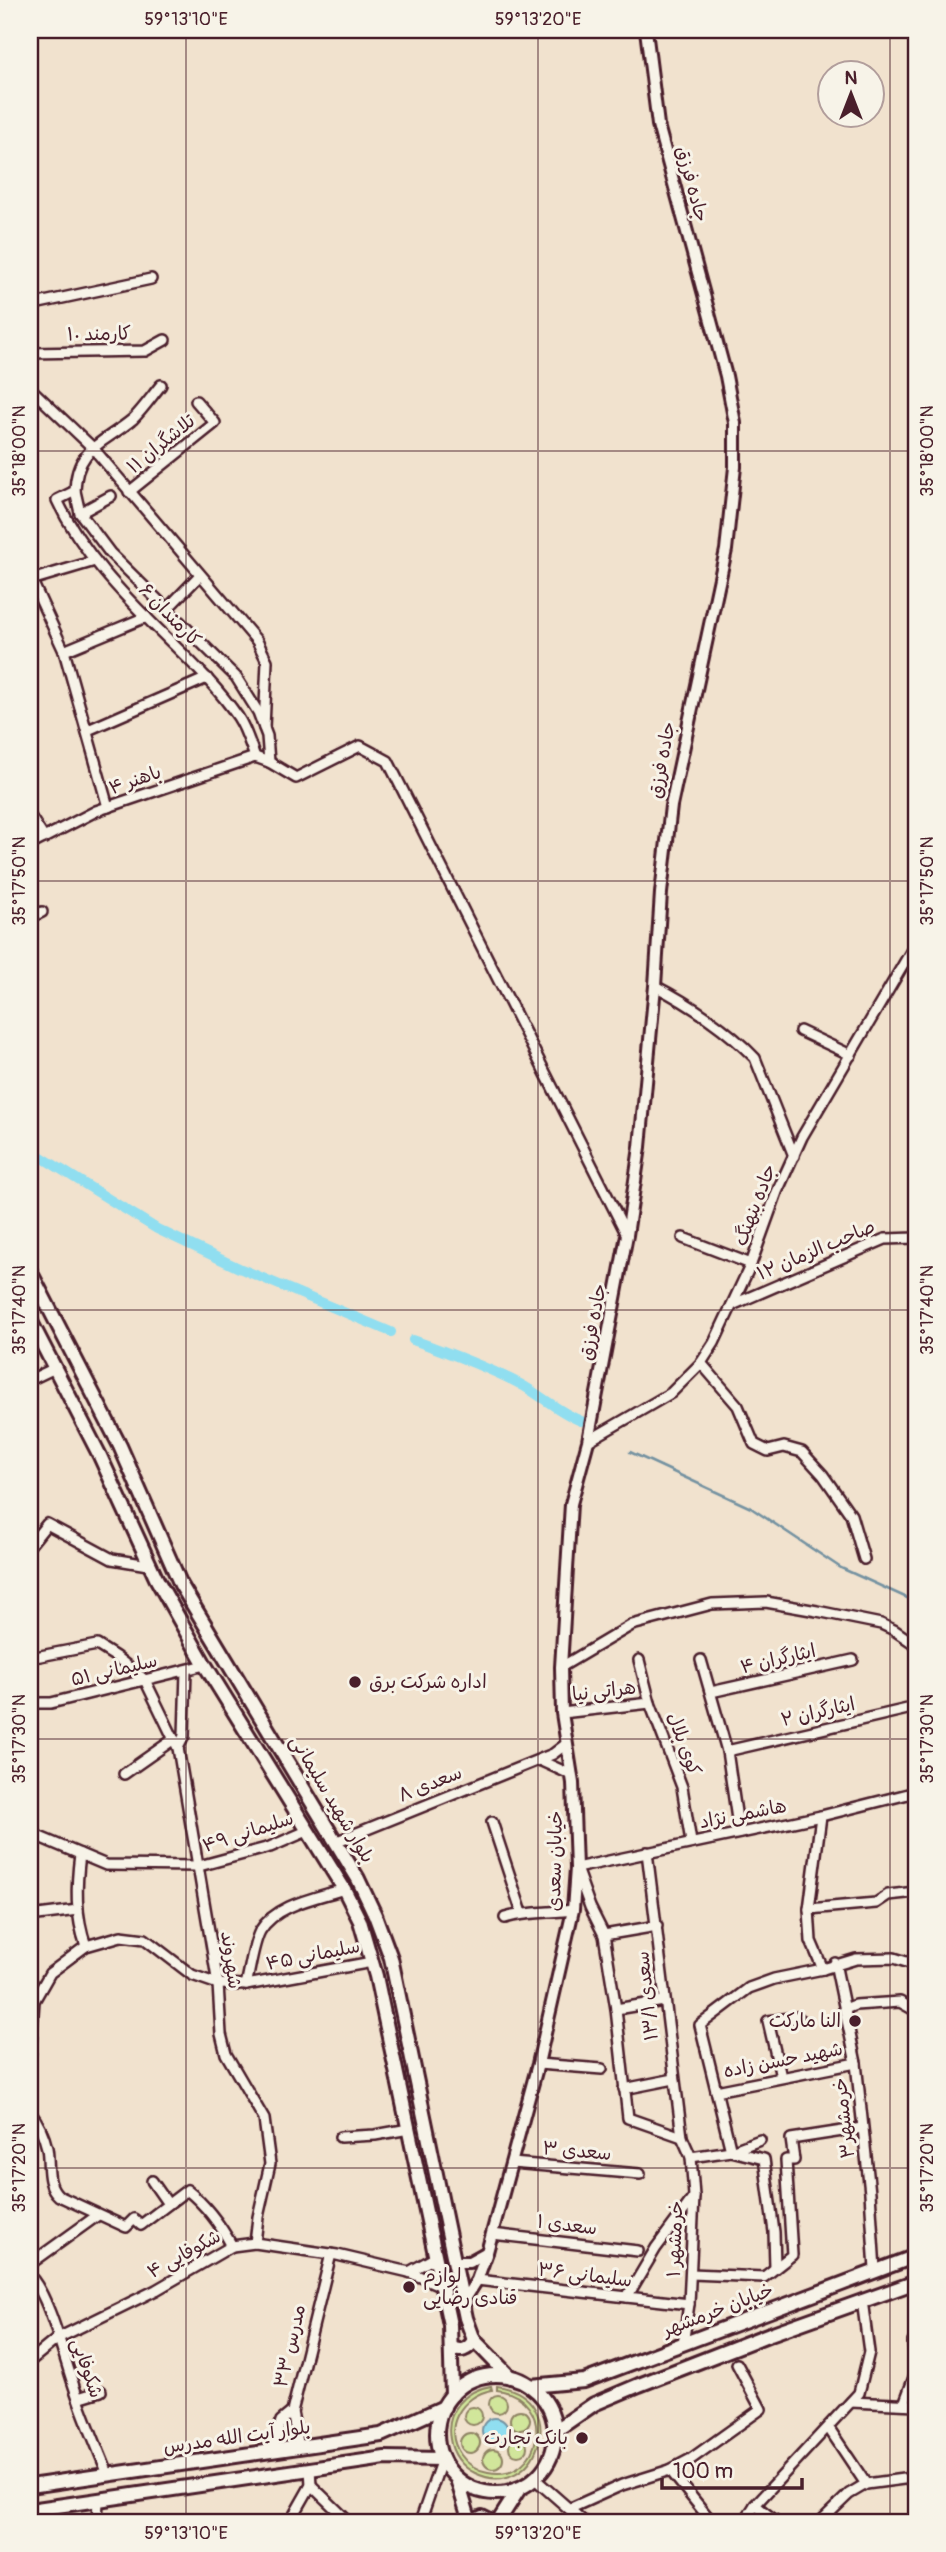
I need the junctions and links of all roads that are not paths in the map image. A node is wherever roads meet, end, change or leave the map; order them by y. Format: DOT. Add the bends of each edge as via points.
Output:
graph roads {
  1 [pos="646,30"];
  2 [pos="151,279"];
  3 [pos="30,305"];
  4 [pos="165,340"];
  5 [pos="30,353"];
  6 [pos="161,385"];
  7 [pos="30,388"];
  8 [pos="196,401"];
  9 [pos="93,448"];
  10 [pos="75,491"];
  11 [pos="129,492"];
  12 [pos="111,496"];
  13 [pos="79,513"];
  14 [pos="95,561"];
  15 [pos="200,575"];
  16 [pos="30,578"];
  17 [pos="167,609"];
  18 [pos="146,617"];
  19 [pos="64,652"];
  20 [pos="207,678"];
  21 [pos="264,728"];
  22 [pos="88,730"];
  23 [pos="255,757"];
  24 [pos="269,762"];
  25 [pos="108,807"];
  26 [pos="30,816"];
  27 [pos="44,838"];
  28 [pos="30,845"];
  29 [pos="42,912"];
  30 [pos="30,918"];
  31 [pos="916,943"];
  32 [pos="655,986"];
  33 [pos="800,1031"];
  34 [pos="851,1055"];
  35 [pos="794,1156"];
  36 [pos="627,1235"];
  37 [pos="682,1238"];
  38 [pos="916,1238"];
  39 [pos="751,1264"];
  40 [pos="30,1271"];
  41 [pos="42,1295"];
  42 [pos="30,1302"];
  43 [pos="732,1305"];
  44 [pos="30,1320"];
  45 [pos="30,1337"];
  46 [pos="44,1347"];
  47 [pos="701,1363"];
  48 [pos="55,1368"];
  49 [pos="30,1380"];
  50 [pos="588,1441"];
  51 [pos="571,1504"];
  52 [pos="30,1545"];
  53 [pos="864,1559"];
  54 [pos="148,1565"];
  55 [pos="916,1645"];
  56 [pos="30,1658"];
  57 [pos="639,1660"];
  58 [pos="701,1660"];
  59 [pos="853,1660"];
  60 [pos="205,1665"];
  61 [pos="561,1667"];
  62 [pos="186,1671"];
  63 [pos="145,1680"];
  64 [pos="711,1692"];
  65 [pos="30,1703"];
  66 [pos="650,1703"];
  67 [pos="916,1707"];
  68 [pos="562,1713"];
  69 [pos="176,1743"];
  70 [pos="566,1744"];
  71 [pos="727,1751"];
  72 [pos="539,1760"];
  73 [pos="293,1772"];
  74 [pos="124,1774"];
  75 [pos="572,1775"];
  76 [pos="276,1782"];
  77 [pos="916,1792"];
  78 [pos="821,1816"];
  79 [pos="492,1822"];
  80 [pos="307,1831"];
  81 [pos="30,1833"];
  82 [pos="739,1833"];
  83 [pos="335,1842"];
  84 [pos="691,1842"];
  85 [pos="647,1852"];
  86 [pos="80,1854"];
  87 [pos="199,1866"];
  88 [pos="576,1868"];
  89 [pos="344,1889"];
  90 [pos="916,1892"];
  91 [pos="809,1909"];
  92 [pos="78,1910"];
  93 [pos="573,1910"];
  94 [pos="522,1913"];
  95 [pos="30,1916"];
  96 [pos="505,1918"];
  97 [pos="657,1926"];
  98 [pos="604,1935"];
  99 [pos="86,1946"];
  100 [pos="372,1962"];
  101 [pos="835,1964"];
  102 [pos="916,1965"];
  103 [pos="823,1969"];
  104 [pos="218,1984"];
  105 [pos="247,1985"];
  106 [pos="32,2001"];
  107 [pos="664,2001"];
  108 [pos="616,2009"];
  109 [pos="845,2009"];
  110 [pos="916,2011"];
  111 [pos="798,2017"];
  112 [pos="30,2057"];
  113 [pos="856,2063"];
  114 [pos="538,2064"];
  115 [pos="602,2069"];
  116 [pos="781,2077"];
  117 [pos="674,2079"];
  118 [pos="624,2089"];
  119 [pos="716,2091"];
  120 [pos="30,2112"];
  121 [pos="862,2128"];
  122 [pos="408,2129"];
  123 [pos="340,2137"];
  124 [pos="682,2137"];
  125 [pos="760,2140"];
  126 [pos="731,2151"];
  127 [pos="691,2157"];
  128 [pos="512,2163"];
  129 [pos="640,2174"];
  130 [pos="152,2181"];
  131 [pos="694,2196"];
  132 [pos="168,2204"];
  133 [pos="98,2215"];
  134 [pos="492,2234"];
  135 [pos="255,2243"];
  136 [pos="232,2246"];
  137 [pos="638,2251"];
  138 [pos="486,2252"];
  139 [pos="334,2254"];
  140 [pos="916,2256"];
  141 [pos="436,2257"];
  142 [pos="454,2262"];
  143 [pos="30,2264"];
  144 [pos="775,2267"];
  145 [pos="875,2270"];
  146 [pos="410,2272"];
  147 [pos="691,2274"];
  148 [pos="30,2276"];
  149 [pos="477,2280"];
  150 [pos="916,2282"];
  151 [pos="442,2286"];
  152 [pos="627,2297"];
  153 [pos="862,2300"];
  154 [pos="463,2302"];
  155 [pos="689,2304"];
  156 [pos="58,2338"];
  157 [pos="474,2340"];
  158 [pos="912,2343"];
  159 [pos="683,2344"];
  160 [pos="451,2347"];
  161 [pos="30,2361"];
  162 [pos="631,2364"];
  163 [pos="737,2364"];
  164 [pos="510,2377"];
  165 [pos="639,2385"];
  166 [pos="530,2386"];
  167 [pos="101,2391"];
  168 [pos="452,2395"];
  169 [pos="78,2398"];
  170 [pos="851,2402"];
  171 [pos="904,2404"];
  172 [pos="916,2405"];
  173 [pos="444,2407"];
  174 [pos="292,2412"];
  175 [pos="828,2427"];
  176 [pos="555,2431"];
  177 [pos="381,2435"];
  178 [pos="299,2447"];
  179 [pos="272,2451"];
  180 [pos="385,2458"];
  181 [pos="442,2459"];
  182 [pos="310,2469"];
  183 [pos="670,2470"];
  184 [pos="108,2474"];
  185 [pos="912,2478"];
  186 [pos="457,2479"];
  187 [pos="535,2479"];
  188 [pos="866,2484"];
  189 [pos="311,2485"];
  190 [pos="30,2486"];
  191 [pos="519,2489"];
  192 [pos="98,2500"];
  193 [pos="755,2505"];
  194 [pos="570,2508"];
  195 [pos="30,2510"];
  196 [pos="97,2522"];
  197 [pos="290,2522"];
  198 [pos="349,2522"];
  199 [pos="420,2522"];
  200 [pos="471,2522"];
  201 [pos="492,2522"];
  202 [pos="498,2522"];
  203 [pos="584,2522"];
  204 [pos="712,2522"];
  205 [pos="744,2522"];
  206 [pos="777,2522"];
  207 [pos="820,2522"];
  1 -- 32 [label="street, جاده فرزق" via="658,125 735,423 726,550 671,806"];
  2 -- 3 [label="street"];
  4 -- 5 [label="street, کارمند ۱۰" via="145,351"];
  6 -- 9 [label="street" via="134,417"];
  7 -- 9 [label="street"];
  8 -- 11 [label="street, تلاشگران ۱۱" via="215,423"];
  9 -- 10 [label="street" via="79,462"];
  9 -- 11 [label="street"];
  10 -- 13 [label="street"];
  10 -- 14 [label="street, کارمندان ۶" via="57,500"];
  11 -- 15 [label="street"];
  12 -- 13 [label="street"];
  13 -- 17 [label="street" via="110,553"];
  14 -- 16 [label="street"];
  14 -- 18 [label="street, کارمندان ۶"];
  15 -- 17 [label="street"];
  15 -- 21 [label="street" via="257,641 267,661"];
  16 -- 19 [label="street"];
  17 -- 21 [label="street" via="236,677"];
  18 -- 19 [label="street"];
  18 -- 20 [label="street, کارمندان ۶"];
  19 -- 22 [label="street"];
  20 -- 22 [label="street"];
  20 -- 23 [label="street, کارمندان ۶" via="239,719"];
  21 -- 24 [label="street"];
  22 -- 25 [label="street"];
  23 -- 24 [label="street"];
  23 -- 25 [label="street, باهنر ۴"];
  24 -- 36 [label="street" via="296,778 360,746 388,761"];
  25 -- 27 [label="street, باهنر ۴"];
  26 -- 27 [label="street"];
  27 -- 28 [label="street, باهنر ۴"];
  29 -- 30 [label="street"];
  31 -- 34 [label="street, جاده بنهنگ"];
  32 -- 35 [label="street" via="755,1058"];
  32 -- 36 [label="street, جاده فرزق"];
  33 -- 34 [label="street"];
  34 -- 35 [label="street, جاده بنهنگ"];
  35 -- 39 [label="street, جاده بنهنگ"];
  36 -- 50 [label="street, جاده فرزق"];
  37 -- 39 [label="street"];
  38 -- 43 [label="street, صاحب الزمان ۱۲" via="885,1239"];
  39 -- 43 [label="street, جاده بنهنگ"];
  40 -- 41 [label="main road, بلوار شهید سلیمانی"];
  41 -- 42 [label="main road"];
  41 -- 73 [label="main road, بلوار شهید سلیمانی" via="120,1446 181,1585"];
  43 -- 47 [label="street, جاده بنهنگ"];
  44 -- 46 [label="main road, بلوار شهید سلیمانی"];
  45 -- 46 [label="main road"];
  46 -- 48 [label="main road, بلوار شهید سلیمانی"];
  47 -- 50 [label="street, جاده بنهنگ" via="671,1393"];
  47 -- 53 [label="street" via="738,1406 754,1444 768,1451 784,1447 802,1452 822,1475 851,1515"];
  48 -- 49 [label="street"];
  48 -- 54 [label="main road, بلوار شهید سلیمانی"];
  50 -- 51 [label="street, جاده فرزق"];
  51 -- 61 [label="street, خیابان سعدی"];
  52 -- 54 [label="street" via="47,1524 112,1559"];
  54 -- 60 [label="main road, بلوار شهید سلیمانی"];
  55 -- 61 [label="street" via="881,1624 817,1611 766,1602 712,1604 632,1625"];
  56 -- 63 [label="street" via="97,1645"];
  57 -- 66 [label="street, کوی بلال"];
  58 -- 64 [label="street, کوی بلال"];
  59 -- 64 [label="street, ایثارگران ۴"];
  60 -- 62 [label="street, سلیمانی ۵۱"];
  60 -- 76 [label="main road, بلوار شهید سلیمانی"];
  61 -- 68 [label="street, خیابان سعدی"];
  62 -- 63 [label="street, سلیمانی ۵۱"];
  62 -- 69 [label="street" via="184,1736"];
  63 -- 65 [label="street, سلیمانی ۵۱" via="51,1703"];
  63 -- 69 [label="street, شهروند"];
  64 -- 71 [label="street, کوی بلال"];
  66 -- 68 [label="street, هراتی نیا"];
  66 -- 84 [label="street, کوی بلال" via="682,1787"];
  67 -- 71 [label="street, ایثارگران ۲"];
  68 -- 70 [label="street, خیابان سعدی"];
  69 -- 74 [label="street"];
  69 -- 87 [label="street, شهروند"];
  70 -- 72 [label="street, سعدی ۸"];
  70 -- 75 [label="street, خیابان سعدی"];
  71 -- 82 [label="street, کوی بلال"];
  72 -- 75 [label="street"];
  72 -- 83 [label="street, سعدی ۸"];
  73 -- 76 [label="main road"];
  73 -- 83 [label="main road, بلوار شهید سلیمانی"];
  75 -- 88 [label="street, خیابان سعدی"];
  76 -- 80 [label="main road, بلوار شهید سلیمانی"];
  77 -- 78 [label="street, هاشمی نژاد"];
  78 -- 82 [label="street, هاشمی نژاد"];
  78 -- 91 [label="street"];
  79 -- 94 [label="street"];
  80 -- 87 [label="street, سلیمانی ۴۹" via="270,1847"];
  80 -- 89 [label="main road, بلوار شهید سلیمانی"];
  81 -- 86 [label="street, سلیمانی ۴۹"];
  82 -- 84 [label="street, هاشمی نژاد"];
  83 -- 142 [label="main road, بلوار شهید سلیمانی" via="370,1902 387,1944"];
  84 -- 85 [label="street, هاشمی نژاد"];
  85 -- 88 [label="street, هاشمی نژاد"];
  85 -- 97 [label="street, سعدی ۱۳/۱"];
  86 -- 87 [label="street, سلیمانی ۴۹" via="106,1864"];
  86 -- 92 [label="street"];
  87 -- 104 [label="street, شهروند"];
  88 -- 93 [label="street, خیابان سعدی"];
  88 -- 98 [label="street"];
  89 -- 100 [label="main road, بلوار شهید سلیمانی"];
  89 -- 105 [label="street" via="274,1916 260,1931"];
  90 -- 91 [label="street" via="888,1895 876,1903"];
  91 -- 103 [label="street" via="811,1941"];
  92 -- 95 [label="street"];
  92 -- 99 [label="street"];
  93 -- 94 [label="street"];
  93 -- 114 [label="street, خیابان سعدی"];
  94 -- 96 [label="street"];
  97 -- 98 [label="street"];
  97 -- 107 [label="street, سعدی ۱۳/۱"];
  98 -- 108 [label="street"];
  99 -- 104 [label="street" via="121,1936 145,1939 192,1975"];
  99 -- 106 [label="street" via="50,1973"];
  100 -- 105 [label="street, سلیمانی ۴۵"];
  100 -- 122 [label="main road, بلوار شهید سلیمانی"];
  101 -- 102 [label="street" via="894,1958"];
  101 -- 103 [label="street"];
  101 -- 109 [label="street, خرمشهر۳"];
  103 -- 119 [label="street" via="749,1989 700,2025"];
  104 -- 105 [label="street, سلیمانی ۴۵"];
  104 -- 135 [label="street, شهروند" via="226,2054 264,2119 270,2164"];
  106 -- 112 [label="street"];
  107 -- 108 [label="street"];
  107 -- 117 [label="street, سعدی ۱۳/۱"];
  108 -- 118 [label="street"];
  109 -- 110 [label="street" via="900,2002"];
  109 -- 113 [label="street, خرمشهر۳"];
  111 -- 116 [label="street" via="768,2021"];
  113 -- 116 [label="street, شهید حسن زاده"];
  113 -- 121 [label="street, خرمشهر۳"];
  114 -- 115 [label="street"];
  114 -- 128 [label="street, خیابان سعدی"];
  116 -- 119 [label="street, شهید حسن زاده"];
  117 -- 118 [label="street"];
  117 -- 124 [label="street, سعدی ۱۳/۱"];
  118 -- 124 [label="street" via="628,2118"];
  119 -- 126 [label="street"];
  120 -- 133 [label="street" via="47,2147 54,2192"];
  121 -- 144 [label="street" via="790,2139 794,2160 786,2160 792,2255"];
  121 -- 145 [label="street, خرمشهر۳"];
  122 -- 123 [label="street"];
  122 -- 141 [label="main road, بلوار شهید سلیمانی"];
  124 -- 127 [label="street, خرمشهر ۱"];
  125 -- 126 [label="street"];
  126 -- 127 [label="street"];
  126 -- 144 [label="street" via="764,2159"];
  127 -- 131 [label="street, خرمشهر ۱"];
  128 -- 129 [label="street, سعدی ۳"];
  128 -- 134 [label="street, خیابان سعدی"];
  130 -- 132 [label="street"];
  131 -- 147 [label="street, خرمشهر ۱"];
  131 -- 152 [label="street"];
  132 -- 133 [label="street" via="141,2225 134,2219 126,2227"];
  132 -- 136 [label="street" via="187,2190 218,2221"];
  133 -- 143 [label="street"];
  134 -- 137 [label="street, سعدی ۱"];
  134 -- 138 [label="street, خیابان سعدی"];
  135 -- 136 [label="street, شکوفایی ۴"];
  135 -- 139 [label="street, شکوفایی ۴"];
  136 -- 156 [label="street, شکوفایی ۴"];
  138 -- 142 [label="street" via="469,2262"];
  138 -- 149 [label="street, خیابان سعدی"];
  139 -- 146 [label="street, شکوفایی ۴"];
  139 -- 174 [label="street, مدرس ۳۳"];
  140 -- 145 [label="main road, خیابان خرمشهر"];
  141 -- 146 [label="street"];
  141 -- 151 [label="main road, بلوار شهید سلیمانی"];
  142 -- 154 [label="main road, بلوار شهید سلیمانی"];
  144 -- 147 [label="street" via="764,2277"];
  145 -- 159 [label="main road, خیابان خرمشهر"];
  146 -- 151 [label="street, شکوفایی ۴"];
  147 -- 155 [label="street, خرمشهر ۱"];
  148 -- 156 [label="street, شکوفایی"];
  149 -- 152 [label="street, سلیمانی ۳۶"];
  149 -- 154 [label="street, خیابان سعدی"];
  150 -- 153 [label="main road"];
  151 -- 160 [label="main road, بلوار شهید سلیمانی"];
  152 -- 155 [label="street, سلیمانی ۳۶"];
  153 -- 165 [label="main road"];
  153 -- 170 [label="street" via="869,2352 859,2393"];
  154 -- 157 [label="main road, بلوار شهید سلیمانی"];
  155 -- 159 [label="street, خرمشهر ۱"];
  156 -- 161 [label="street, شکوفایی ۴"];
  156 -- 169 [label="street, شکوفایی"];
  157 -- 160 [label="main road" via="462,2350"];
  157 -- 164 [label="main road, بلوار شهید سلیمانی"];
  158 -- 171 [label="street" via="916,2372"];
  159 -- 162 [label="main road, خیابان خرمشهر"];
  160 -- 168 [label="main road, بلوار شهید سلیمانی"];
  162 -- 165 [label="main road" via="629,2377"];
  162 -- 166 [label="main road, خیابان خرمشهر" via="584,2381"];
  163 -- 183 [label="street" via="761,2409"];
  164 -- 166 [label="main road"];
  164 -- 168 [label="main road" via="477,2379"];
  165 -- 176 [label="main road" via="594,2404"];
  166 -- 176 [label="main road" via="545,2401"];
  167 -- 169 [label="street"];
  168 -- 173 [label="main road"];
  169 -- 184 [label="street, شکوفایی"];
  170 -- 171 [label="street"];
  170 -- 175 [label="street"];
  171 -- 172 [label="street"];
  173 -- 177 [label="main road, بلوار آیت الله مدرس"];
  173 -- 181 [label="main road" via="437,2433"];
  174 -- 178 [label="street, مدرس ۳۳"];
  174 -- 179 [label="street" via="281,2420"];
  175 -- 188 [label="street"];
  175 -- 193 [label="street"];
  176 -- 187 [label="main road" via="553,2453"];
  177 -- 178 [label="main road, بلوار آیت الله مدرس"];
  177 -- 180 [label="main road"];
  178 -- 179 [label="main road, بلوار آیت الله مدرس"];
  179 -- 184 [label="main road, بلوار آیت الله مدرس"];
  180 -- 181 [label="main road"];
  180 -- 182 [label="main road"];
  181 -- 186 [label="main road"];
  181 -- 199 [label="street"];
  182 -- 189 [label="street"];
  182 -- 192 [label="main road"];
  183 -- 194 [label="street"];
  183 -- 204 [label="street"];
  184 -- 190 [label="main road, بلوار آیت الله مدرس"];
  185 -- 188 [label="street"];
  186 -- 191 [label="main road" via="487,2493"];
  186 -- 200 [label="main road"];
  187 -- 191 [label="main road"];
  187 -- 194 [label="street"];
  188 -- 207 [label="street"];
  189 -- 197 [label="street"];
  189 -- 198 [label="street"];
  191 -- 202 [label="main road"];
  192 -- 195 [label="main road"];
  192 -- 196 [label="street"];
  193 -- 205 [label="street"];
  193 -- 206 [label="street"];
  194 -- 203 [label="street"];
  200 -- 201 [label="main road" via="482,2517"];
}
